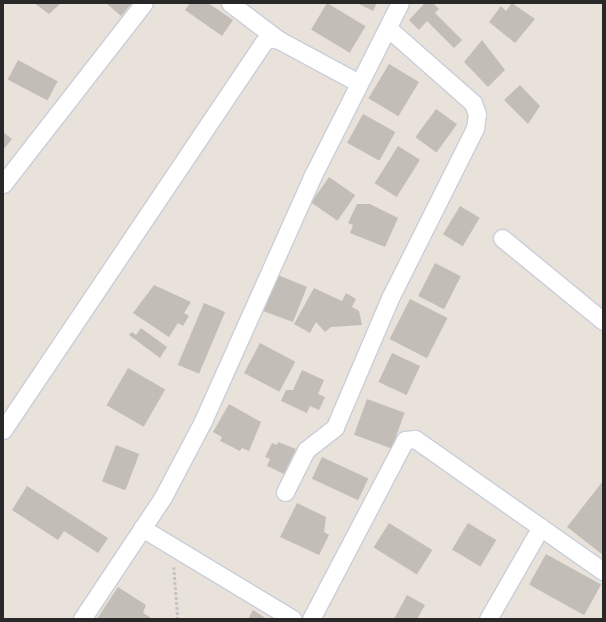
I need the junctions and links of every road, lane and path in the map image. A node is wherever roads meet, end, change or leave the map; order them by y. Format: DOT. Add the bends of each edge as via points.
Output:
graph roads {
  1 [pos="144,3"];
  2 [pos="230,3"];
  3 [pos="400,3"];
  4 [pos="388,28"];
  5 [pos="279,40"];
  6 [pos="357,82"];
  7 [pos="3,184"];
  8 [pos="502,238"];
  9 [pos="603,321"];
  10 [pos="3,430"];
  11 [pos="285,492"];
  12 [pos="541,527"];
  13 [pos="142,528"];
  14 [pos="170,545"];
  15 [pos="603,571"];
  16 [pos="82,619"];
  17 [pos="178,619"];
  18 [pos="293,619"];
  19 [pos="311,619"];
  20 [pos="488,619"];
  1 -- 7 [label="street"];
  2 -- 5 [label="street"];
  3 -- 4 [label="street"];
  4 -- 6 [label="street"];
  4 -- 11 [label="street" via="473,103 477,114 475,128 391,296 335,427 306,450"];
  5 -- 6 [label="street"];
  5 -- 10 [label="street" via="270,38 264,42"];
  6 -- 13 [label="street" via="203,421"];
  8 -- 9 [label="street"];
  12 -- 15 [label="street"];
  12 -- 19 [label="street" via="414,439 405,440"];
  12 -- 20 [label="street"];
  13 -- 14 [label="street"];
  13 -- 16 [label="street"];
  14 -- 17 [label="path"];
  14 -- 18 [label="street"];
}
